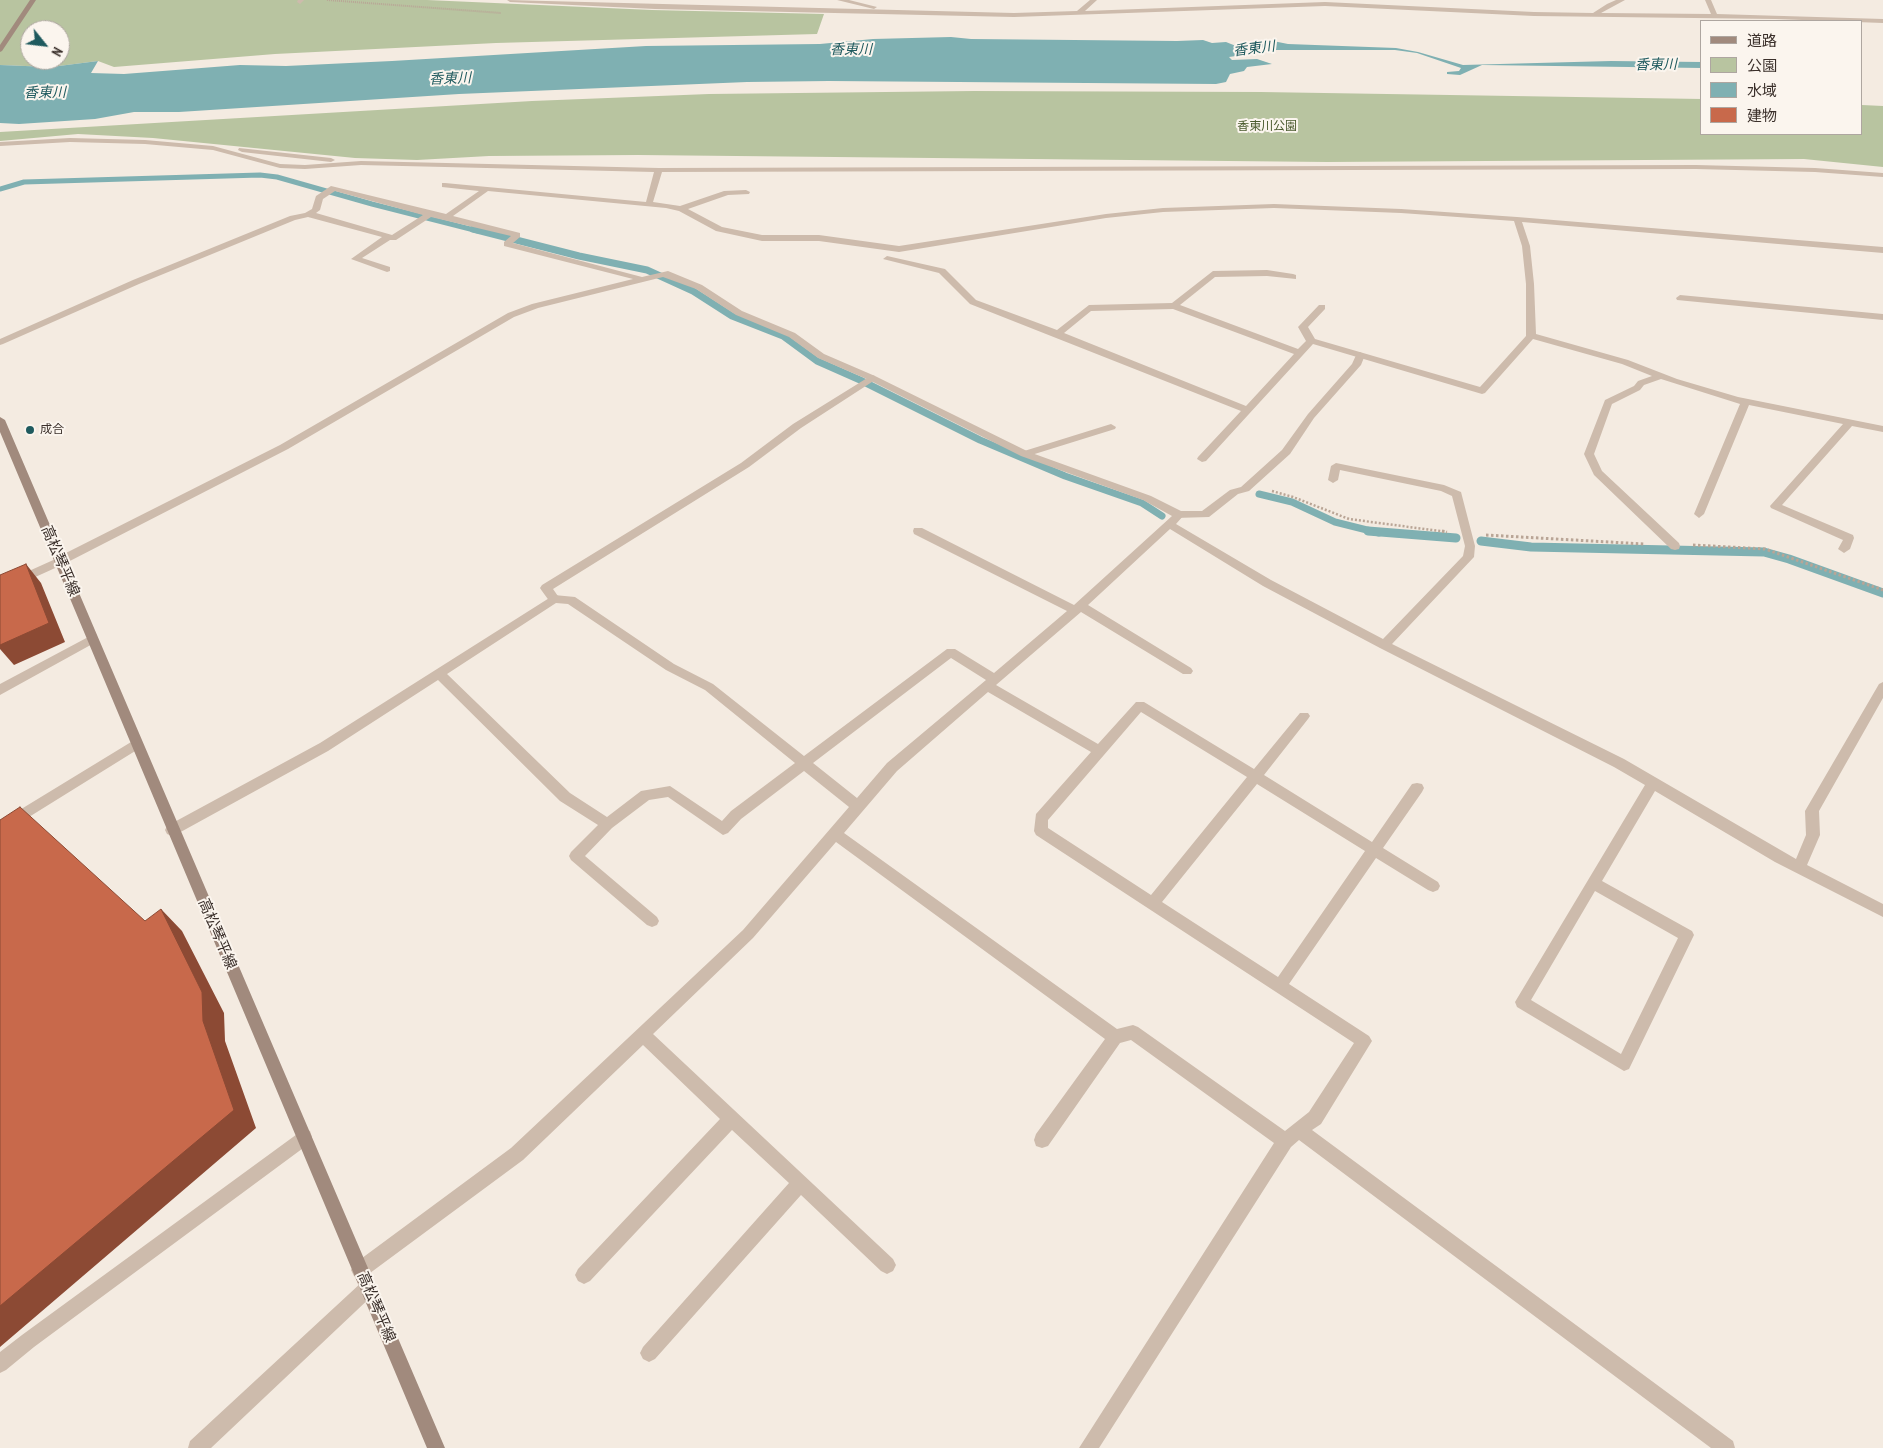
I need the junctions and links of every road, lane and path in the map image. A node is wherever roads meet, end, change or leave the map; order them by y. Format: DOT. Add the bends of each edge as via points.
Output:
graph roads {
  1 [pos="33,0"];
  2 [pos="510,0"];
  3 [pos="840,0"];
  4 [pos="1094,0"];
  5 [pos="1622,0"];
  6 [pos="1708,0"];
  7 [pos="542,1"];
  8 [pos="1079,12"];
  9 [pos="919,14"];
  10 [pos="1595,14"];
  11 [pos="1716,16"];
  12 [pos="1850,20"];
  13 [pos="1863,20"];
  14 [pos="1883,21"];
  15 [pos="0,50"];
  16 [pos="0,144"];
  17 [pos="659,170"];
  18 [pos="1883,175"];
  19 [pos="445,184"];
  20 [pos="488,188"];
  21 [pos="746,192"];
  22 [pos="649,204"];
  23 [pos="682,209"];
  24 [pos="308,215"];
  25 [pos="426,216"];
  26 [pos="447,217"];
  27 [pos="1517,219"];
  28 [pos="388,237"];
  29 [pos="1883,250"];
  30 [pos="887,259"];
  31 [pos="388,268"];
  32 [pos="1293,277"];
  33 [pos="642,280"];
  34 [pos="1680,298"];
  35 [pos="1174,306"];
  36 [pos="1322,307"];
  37 [pos="1883,317"];
  38 [pos="1058,334"];
  39 [pos="1531,336"];
  40 [pos="1311,341"];
  41 [pos="0,342"];
  42 [pos="1300,353"];
  43 [pos="1360,355"];
  44 [pos="1661,376"];
  45 [pos="868,381"];
  46 [pos="1745,402"];
  47 [pos="1247,410"];
  48 [pos="0,420"];
  49 [pos="1850,423"];
  50 [pos="1111,427"];
  51 [pos="1883,429"];
  52 [pos="1024,454"];
  53 [pos="1202,460"];
  54 [pos="1333,480"];
  55 [pos="1245,489"];
  56 [pos="1699,514"];
  57 [pos="1174,520"];
  58 [pos="918,531"];
  59 [pos="1467,534"];
  60 [pos="1676,546"];
  61 [pos="1844,549"];
  62 [pos="60,561"];
  63 [pos="0,589"];
  64 [pos="1883,590"];
  65 [pos="554,599"];
  66 [pos="1078,608"];
  67 [pos="92,639"];
  68 [pos="1384,645"];
  69 [pos="1187,671"];
  70 [pos="439,673"];
  71 [pos="991,683"];
  72 [pos="1883,687"];
  73 [pos="0,690"];
  74 [pos="1304,716"];
  75 [pos="136,744"];
  76 [pos="1099,751"];
  77 [pos="805,763"];
  78 [pos="1255,776"];
  79 [pos="1653,782"];
  80 [pos="1417,788"];
  81 [pos="857,806"];
  82 [pos="607,824"];
  83 [pos="0,829"];
  84 [pos="172,830"];
  85 [pos="834,833"];
  86 [pos="1374,850"];
  87 [pos="1799,867"];
  88 [pos="1593,883"];
  89 [pos="1434,886"];
  90 [pos="1152,904"];
  91 [pos="1883,911"];
  92 [pos="652,921"];
  93 [pos="1279,987"];
  94 [pos="643,1034"];
  95 [pos="1115,1037"];
  96 [pos="732,1118"];
  97 [pos="1299,1130"];
  98 [pos="304,1137"];
  99 [pos="1042,1140"];
  100 [pos="1285,1141"];
  101 [pos="800,1183"];
  102 [pos="887,1265"];
  103 [pos="360,1270"];
  104 [pos="584,1275"];
  105 [pos="368,1288"];
  106 [pos="649,1353"];
  107 [pos="0,1364"];
  108 [pos="197,1448"];
  109 [pos="436,1448"];
  110 [pos="1088,1448"];
  111 [pos="1726,1448"];
  1 -- 15 [label="main road"];
  2 -- 7 [label="street"];
  3 -- 9 [label="street"];
  4 -- 8 [label="street"];
  5 -- 10 [label="street"];
  6 -- 11 [label="street"];
  7 -- 9 [label="street"];
  8 -- 9 [label="street"];
  8 -- 10 [label="street" via="1325,4"];
  10 -- 11 [label="street"];
  11 -- 12 [label="street"];
  13 -- 14 [label="street"];
  16 -- 17 [label="street" via="79,140 145,142 213,148 280,166 305,167 361,163"];
  17 -- 18 [label="street" via="1696,167"];
  17 -- 22 [label="street"];
  19 -- 20 [label="street"];
  20 -- 22 [label="street"];
  20 -- 26 [label="street"];
  21 -- 23 [label="street" via="727,193"];
  22 -- 23 [label="street"];
  23 -- 27 [label="street" via="720,229 762,238 819,238 899,249 1106,216 1223,207 1316,207"];
  24 -- 25 [label="street" via="316,210 319,198 334,188"];
  24 -- 28 [label="street"];
  24 -- 41 [label="street" via="262,230"];
  25 -- 26 [label="street"];
  25 -- 28 [label="street" via="393,238"];
  26 -- 33 [label="street" via="517,235 507,244"];
  27 -- 29 [label="street"];
  27 -- 39 [label="street" via="1526,246"];
  28 -- 31 [label="street" via="355,259"];
  30 -- 38 [label="street" via="942,271 973,302"];
  32 -- 35 [label="street" via="1268,273 1213,274"];
  33 -- 45 [label="street" via="668,274 699,287 739,313 792,335 821,356"];
  33 -- 62 [label="street" via="535,306 511,315 284,446"];
  34 -- 37 [label="street"];
  35 -- 38 [label="street" via="1089,308"];
  35 -- 42 [label="street"];
  36 -- 40 [label="street" via="1303,327"];
  38 -- 47 [label="street"];
  39 -- 43 [label="street" via="1482,391"];
  39 -- 44 [label="street" via="1625,362"];
  40 -- 42 [label="street"];
  40 -- 43 [label="street"];
  42 -- 47 [label="street"];
  43 -- 55 [label="street" via="1286,452"];
  44 -- 46 [label="street"];
  44 -- 60 [label="street" via="1641,383 1608,402 1589,454 1598,473"];
  45 -- 52 [label="street"];
  45 -- 65 [label="street" via="798,426 745,466 546,588"];
  46 -- 49 [label="street"];
  46 -- 56 [label="street"];
  47 -- 53 [label="street"];
  48 -- 62 [label="main road, 高松琴平線"];
  49 -- 51 [label="street"];
  49 -- 61 [label="street" via="1775,506 1849,538"];
  50 -- 52 [label="street"];
  52 -- 57 [label="street" via="1147,498"];
  54 -- 59 [label="street" via="1336,466 1444,488 1457,494"];
  55 -- 57 [label="street" via="1234,492 1205,514"];
  55 -- 59 [label="path" via="1269,490 1355,521"];
  57 -- 66 [label="street"];
  57 -- 68 [label="street" via="1267,583"];
  58 -- 66 [label="street"];
  59 -- 60 [label="path"];
  59 -- 68 [label="street" via="1468,557"];
  60 -- 64 [label="path" via="1765,549"];
  62 -- 63 [label="street"];
  62 -- 67 [label="main road, 高松琴平線"];
  65 -- 70 [label="street"];
  65 -- 77 [label="street" via="571,600 670,667 709,687"];
  66 -- 69 [label="street"];
  66 -- 71 [label="street"];
  67 -- 73 [label="street"];
  67 -- 75 [label="main road, 高松琴平線"];
  68 -- 79 [label="street"];
  70 -- 82 [label="street" via="565,797"];
  70 -- 84 [label="street" via="324,747"];
  71 -- 76 [label="street"];
  71 -- 77 [label="street" via="951,652"];
  71 -- 81 [label="street" via="892,767"];
  72 -- 87 [label="street" via="1812,811 1813,835"];
  74 -- 78 [label="street"];
  75 -- 83 [label="street"];
  75 -- 84 [label="main road, 高松琴平線"];
  76 -- 78 [label="street" via="1140,705"];
  76 -- 90 [label="street" via="1041,818 1041,831"];
  77 -- 81 [label="street"];
  77 -- 82 [label="street" via="722,829 670,791 646,795"];
  78 -- 86 [label="street"];
  78 -- 90 [label="street"];
  79 -- 87 [label="street"];
  79 -- 88 [label="street"];
  80 -- 86 [label="street"];
  81 -- 85 [label="street"];
  82 -- 92 [label="street" via="576,856"];
  84 -- 98 [label="main road, 高松琴平線"];
  85 -- 94 [label="street" via="748,934"];
  85 -- 95 [label="street"];
  86 -- 89 [label="street"];
  86 -- 93 [label="street"];
  87 -- 91 [label="street"];
  88 -- 88 [label="street" via="1522,1002 1624,1064 1687,935"];
  90 -- 93 [label="street"];
  93 -- 97 [label="street" via="1364,1041 1316,1118"];
  94 -- 96 [label="street"];
  94 -- 103 [label="street" via="517,1154"];
  95 -- 99 [label="street"];
  95 -- 100 [label="street" via="1133,1032"];
  96 -- 101 [label="street"];
  96 -- 104 [label="street"];
  97 -- 100 [label="street"];
  97 -- 111 [label="street"];
  98 -- 103 [label="main road, 高松琴平線"];
  98 -- 107 [label="street"];
  100 -- 110 [label="street"];
  101 -- 102 [label="street"];
  101 -- 106 [label="street"];
  103 -- 105 [label="main road, 高松琴平線"];
  105 -- 108 [label="street"];
  105 -- 109 [label="main road, 高松琴平線"];
}
